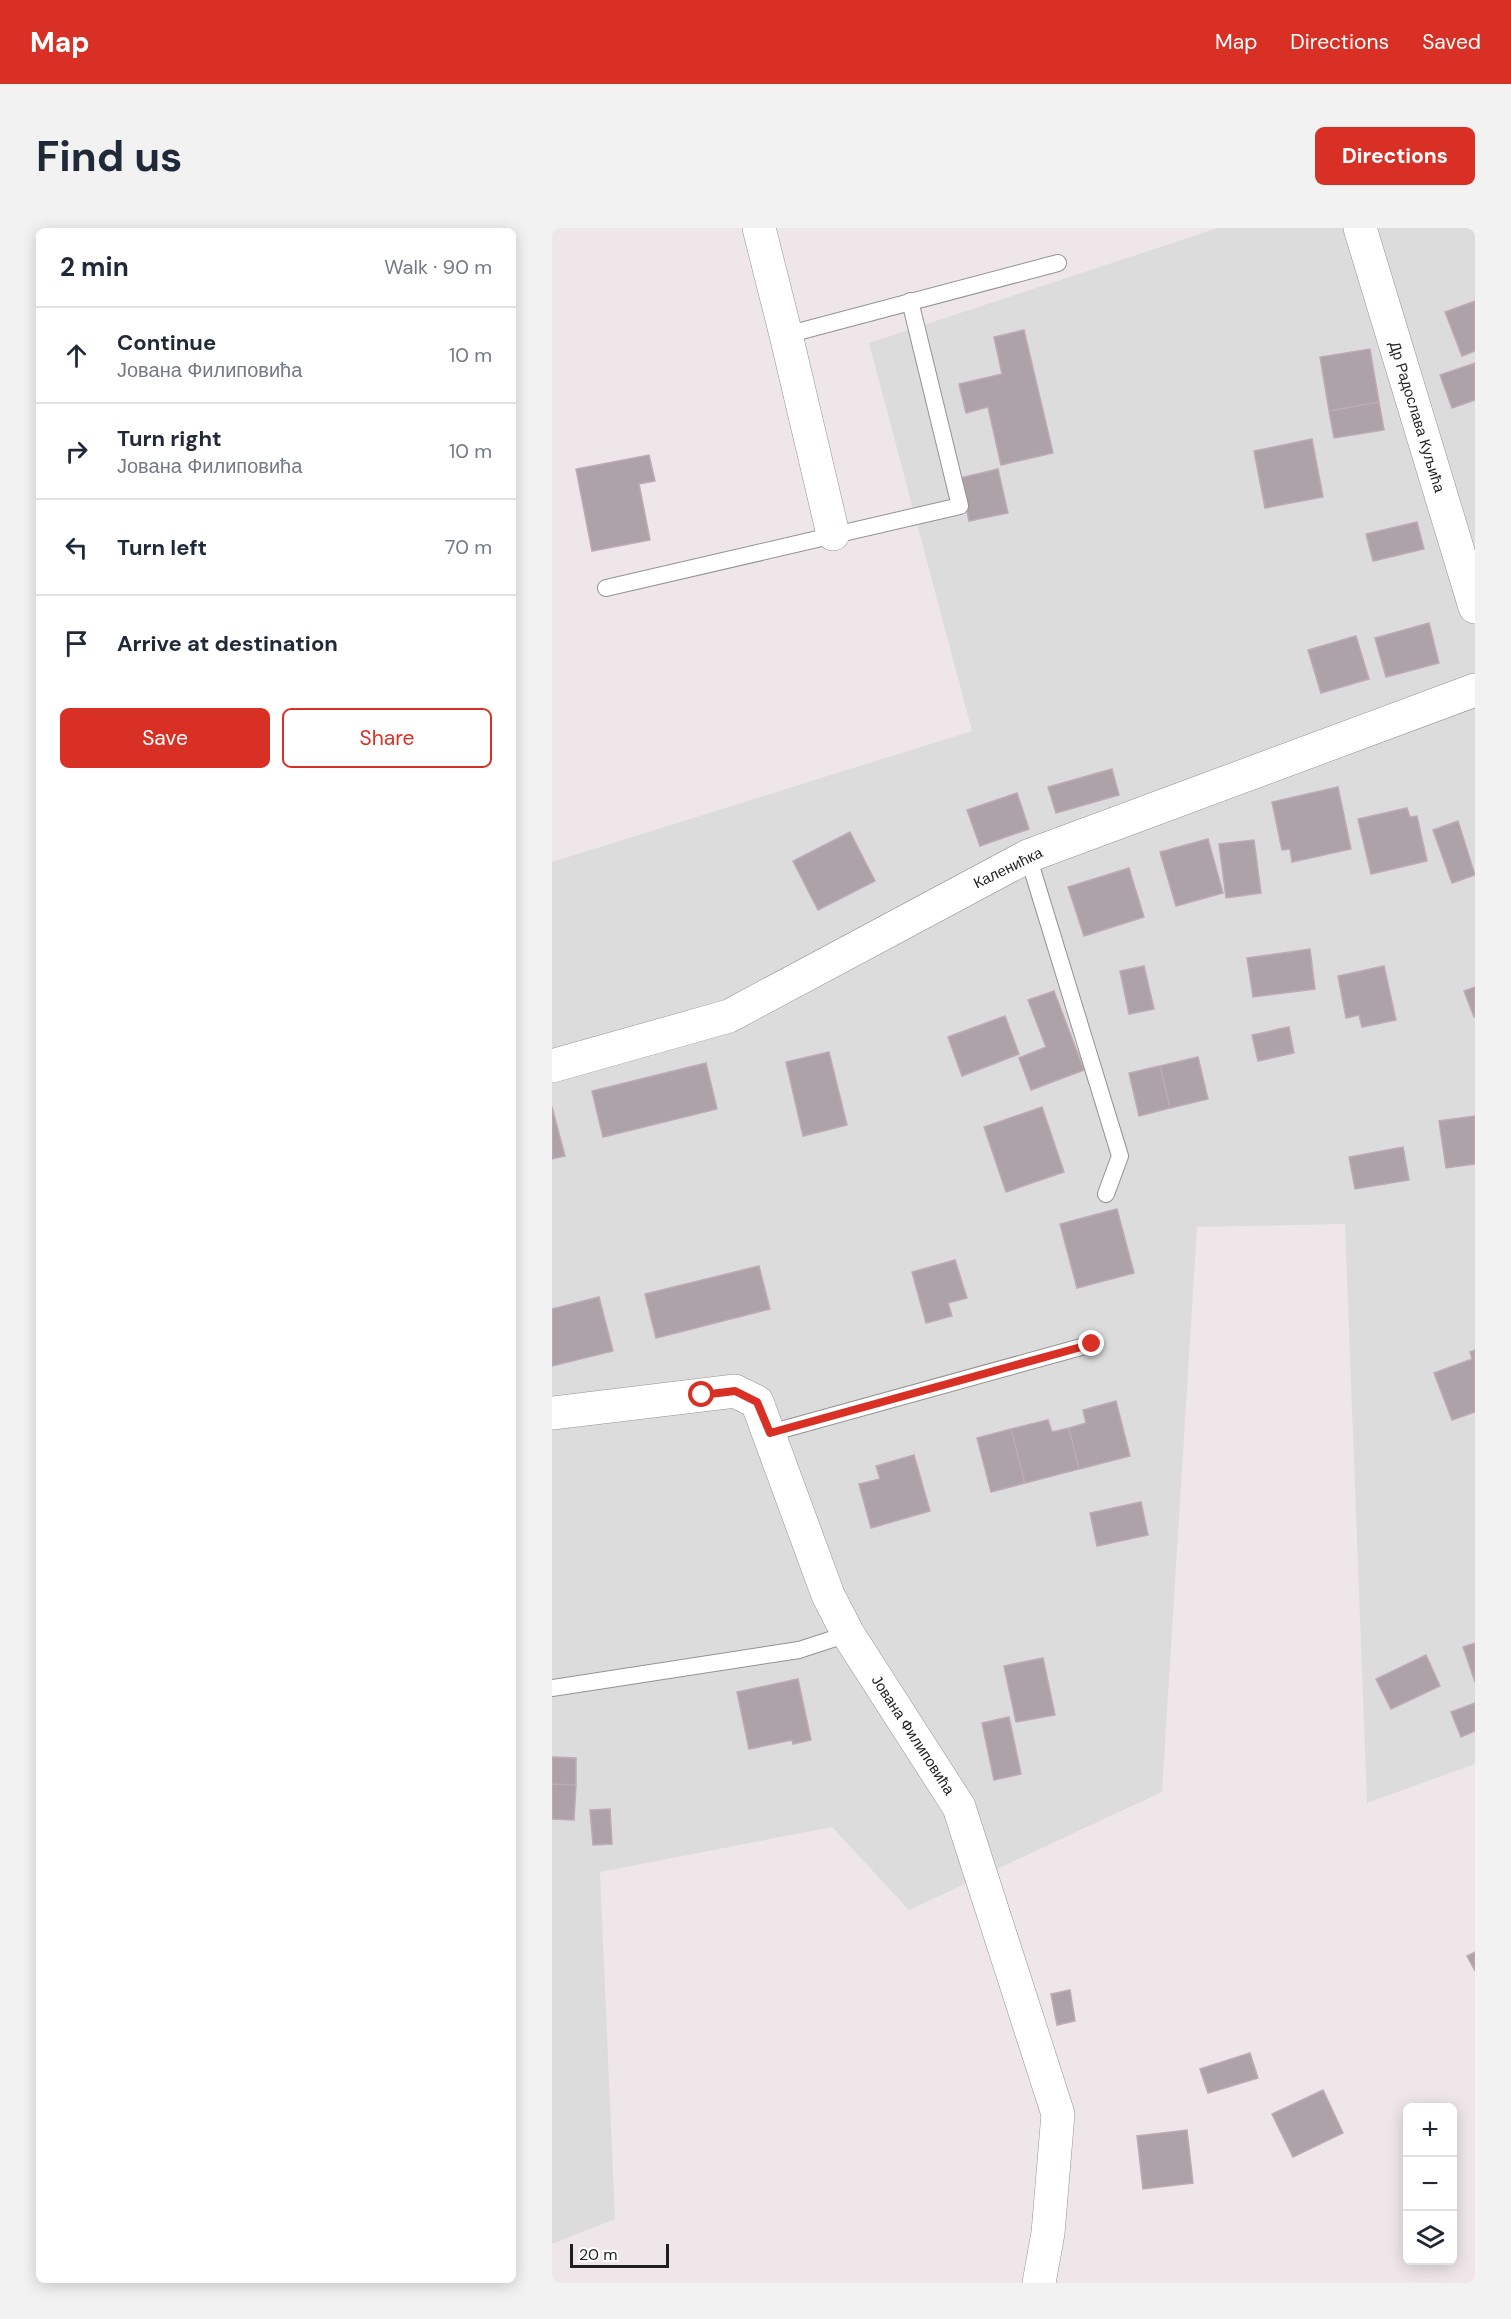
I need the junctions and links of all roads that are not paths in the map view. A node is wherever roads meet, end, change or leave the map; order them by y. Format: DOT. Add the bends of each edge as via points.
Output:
graph roads {
  1 [pos="759,228"];
  2 [pos="1369,230"];
  3 [pos="1058,263"];
  4 [pos="910,301"];
  5 [pos="786,334"];
  6 [pos="833,534"];
  7 [pos="606,588"];
  8 [pos="1475,607"];
  9 [pos="1475,690"];
  10 [pos="1028,856"];
  11 [pos="552,1066"];
  12 [pos="1106,1194"];
  13 [pos="1092,1344"];
  14 [pos="552,1413"];
  15 [pos="770,1433"];
  16 [pos="848,1634"];
  17 [pos="552,1688"];
  18 [pos="1039,2283"];
  1 -- 5 [label="street"];
  2 -- 8 [label="street, Др Радослава Куљића"];
  3 -- 4 [label="lane"];
  4 -- 5 [label="lane"];
  4 -- 6 [label="lane" via="960,506"];
  5 -- 6 [label="street"];
  6 -- 7 [label="lane"];
  9 -- 10 [label="street, Каленићка"];
  10 -- 11 [label="street, Каленићка" via="729,1016"];
  10 -- 12 [label="lane" via="1120,1156"];
  13 -- 15 [label="lane"];
  14 -- 15 [label="street, Јована Филиповића" via="735,1391 757,1402"];
  15 -- 16 [label="street, Јована Филиповића" via="828,1595"];
  16 -- 17 [label="lane" via="800,1650"];
  16 -- 18 [label="street, Јована Филиповића" via="959,1807 1058,2114 1048,2232"];
}
